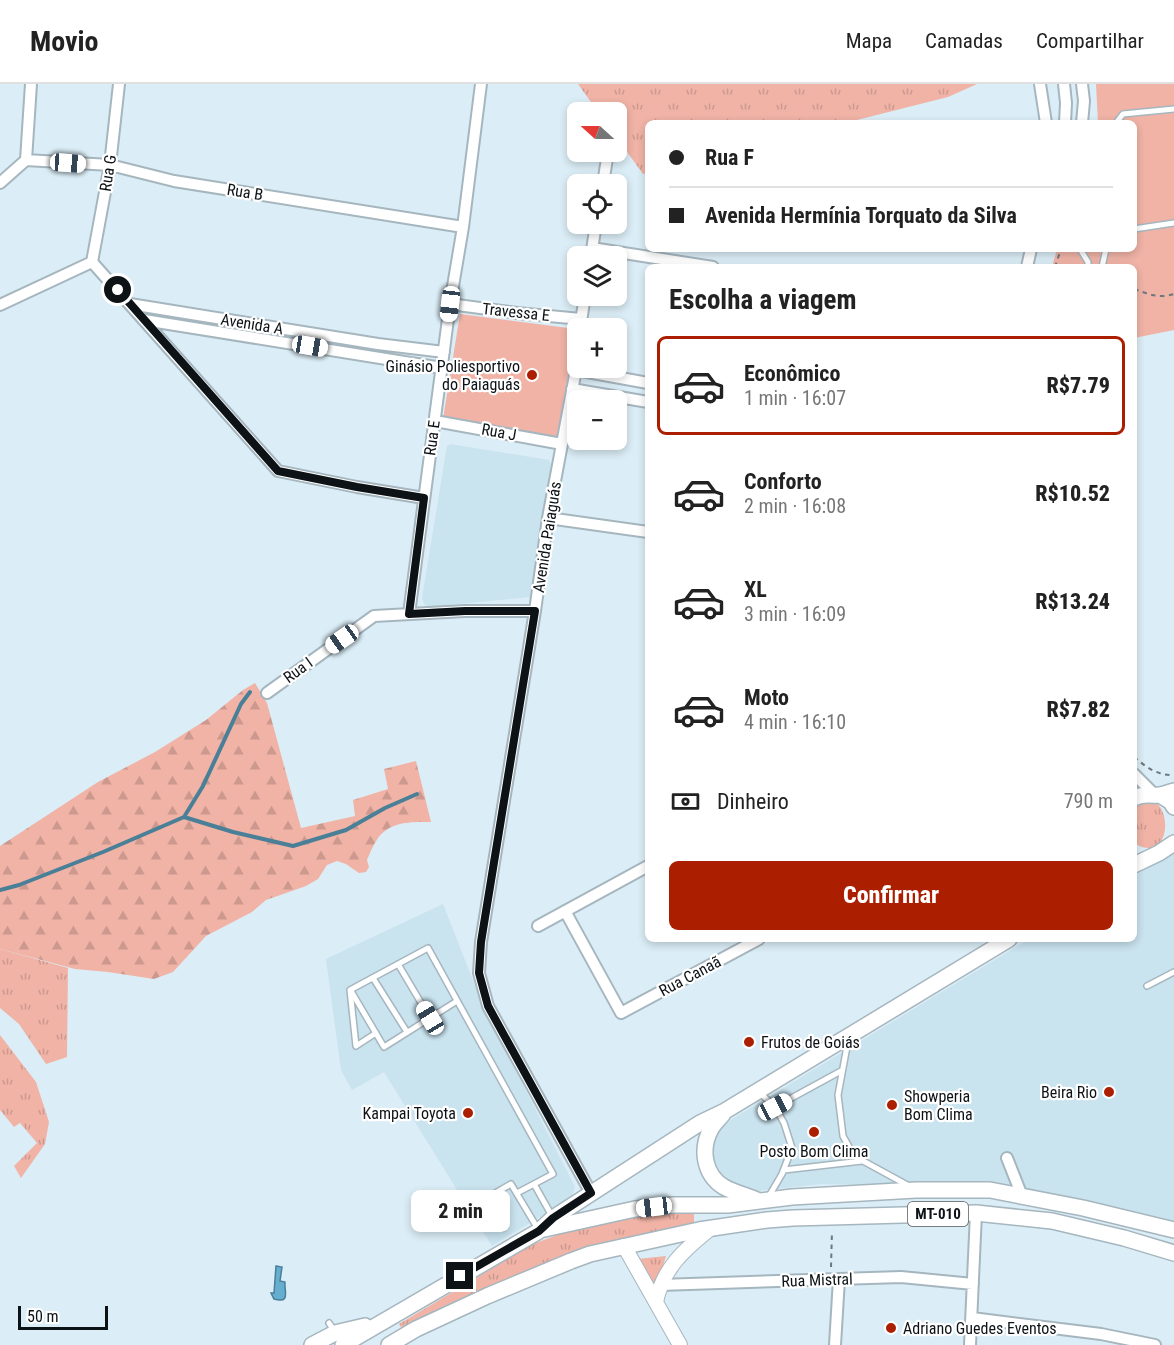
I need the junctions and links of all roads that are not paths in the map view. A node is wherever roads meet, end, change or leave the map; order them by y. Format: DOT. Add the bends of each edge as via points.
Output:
graph roads {
  1 [pos="31,84"];
  2 [pos="118,84"];
  3 [pos="481,84"];
  4 [pos="1040,84"];
  5 [pos="1064,84"];
  6 [pos="1082,84"];
  7 [pos="1174,109"];
  8 [pos="1046,120"];
  9 [pos="1065,120"];
  10 [pos="1082,120"];
  11 [pos="1118,120"];
  12 [pos="26,160"];
  13 [pos="110,165"];
  14 [pos="0,183"];
  15 [pos="1174,223"];
  16 [pos="463,227"];
  17 [pos="1137,229"];
  18 [pos="627,256"];
  19 [pos="92,262"];
  20 [pos="689,264"];
  21 [pos="130,304"];
  22 [pos="450,304"];
  23 [pos="0,305"];
  24 [pos="144,320"];
  25 [pos="567,322"];
  26 [pos="444,352"];
  27 [pos="442,368"];
  28 [pos="574,378"];
  29 [pos="620,378"];
  30 [pos="645,382"];
  31 [pos="572,389"];
  32 [pos="645,401"];
  33 [pos="435,421"];
  34 [pos="562,444"];
  35 [pos="424,498"];
  36 [pos="548,518"];
  37 [pos="645,532"];
  38 [pos="535,611"];
  39 [pos="409,614"];
  40 [pos="267,693"];
  41 [pos="1137,776"];
  42 [pos="1163,794"];
  43 [pos="1137,797"];
  44 [pos="1174,807"];
  45 [pos="1174,843"];
  46 [pos="1137,861"];
  47 [pos="645,868"];
  48 [pos="565,911"];
  49 [pos="538,926"];
  50 [pos="753,942"];
  51 [pos="1004,942"];
  52 [pos="398,964"];
  53 [pos="1174,972"];
  54 [pos="373,978"];
  55 [pos="1147,986"];
  56 [pos="350,990"];
  57 [pos="457,1001"];
  58 [pos="430,1018"];
  59 [pos="407,1032"];
  60 [pos="376,1033"];
  61 [pos="849,1036"];
  62 [pos="842,1071"];
  63 [pos="758,1090"];
  64 [pos="775,1107"];
  65 [pos="725,1111"];
  66 [pos="1007,1158"];
  67 [pos="862,1161"];
  68 [pos="784,1170"];
  69 [pos="534,1184"];
  70 [pos="598,1188"];
  71 [pos="916,1190"];
  72 [pos="517,1193"];
  73 [pos="1022,1196"];
  74 [pos="763,1201"];
  75 [pos="976,1213"];
  76 [pos="553,1218"];
  77 [pos="502,1228"];
  78 [pos="710,1228"];
  79 [pos="1174,1230"];
  80 [pos="539,1231"];
  81 [pos="624,1246"];
  82 [pos="1174,1253"];
  83 [pos="835,1279"];
  84 [pos="973,1284"];
  85 [pos="660,1285"];
  86 [pos="656,1302"];
  87 [pos="972,1318"];
  88 [pos="336,1334"];
  89 [pos="1101,1340"];
  90 [pos="399,1344"];
  91 [pos="312,1345"];
  92 [pos="680,1345"];
  93 [pos="836,1345"];
  94 [pos="970,1345"];
  95 [pos="1155,1345"];
  1 -- 12 [label="street"];
  2 -- 13 [label="street, Rua G"];
  3 -- 16 [label="street, Rua E"];
  4 -- 8 [label="street"];
  5 -- 9 [label="street"];
  6 -- 10 [label="street"];
  7 -- 11 [label="lane" via="1123,114"];
  12 -- 13 [label="street, Rua B"];
  12 -- 14 [label="street"];
  13 -- 16 [label="street, Rua B" via="174,181 258,189"];
  13 -- 19 [label="street, Rua G"];
  15 -- 17 [label="lane"];
  16 -- 22 [label="street, Rua E"];
  18 -- 20 [label="street"];
  19 -- 21 [label="street"];
  19 -- 23 [label="street"];
  21 -- 24 [label="street"];
  21 -- 26 [label="street, Avenida A"];
  22 -- 25 [label="street, Travessa E"];
  22 -- 26 [label="street, Rua E"];
  24 -- 27 [label="street, Avenida A"];
  24 -- 35 [label="street" via="278,471"];
  26 -- 27 [label="street, Rua E"];
  27 -- 33 [label="street, Rua E"];
  28 -- 31 [label="street, Avenida Paiaguás"];
  29 -- 30 [label="street"];
  31 -- 32 [label="street"];
  31 -- 34 [label="street, Avenida Paiaguás"];
  33 -- 34 [label="street, Rua J"];
  33 -- 35 [label="street, Rua E"];
  34 -- 36 [label="street, Avenida Paiaguás"];
  35 -- 39 [label="street, Rua E"];
  36 -- 37 [label="street"];
  36 -- 38 [label="street, Avenida Paiaguás"];
  38 -- 39 [label="street, Rua I"];
  38 -- 70 [label="street, Avenida Paiaguás" via="479,973 488,1006"];
  39 -- 40 [label="street, Rua I" via="374,616"];
  41 -- 42 [label="street"];
  42 -- 43 [label="main road"];
  42 -- 44 [label="main road"];
  45 -- 46 [label="main road"];
  47 -- 48 [label="street"];
  48 -- 49 [label="street"];
  48 -- 50 [label="street, Rua Canaã" via="621,1013"];
  51 -- 61 [label="main road"];
  52 -- 54 [label="lane"];
  52 -- 57 [label="lane" via="428,948"];
  52 -- 58 [label="lane"];
  53 -- 55 [label="lane"];
  54 -- 56 [label="lane"];
  54 -- 59 [label="lane"];
  56 -- 60 [label="lane"];
  56 -- 60 [label="lane" via="356,1046"];
  57 -- 58 [label="lane"];
  57 -- 69 [label="lane" via="553,1174"];
  58 -- 59 [label="lane"];
  59 -- 60 [label="lane" via="384,1047"];
  61 -- 62 [label="lane"];
  61 -- 63 [label="main road"];
  62 -- 64 [label="lane"];
  62 -- 67 [label="lane" via="838,1095 843,1136 854,1156"];
  63 -- 64 [label="lane"];
  63 -- 65 [label="main road"];
  64 -- 68 [label="lane" via="792,1149"];
  65 -- 70 [label="main road"];
  65 -- 74 [label="main road, MT-010" via="706,1141 709,1172 725,1187"];
  66 -- 73 [label="street"];
  67 -- 68 [label="lane"];
  67 -- 71 [label="lane"];
  68 -- 74 [label="lane"];
  69 -- 72 [label="lane"];
  69 -- 76 [label="lane"];
  70 -- 76 [label="main road"];
  71 -- 73 [label="main road, MT-010" via="990,1190"];
  71 -- 74 [label="main road, MT-010"];
  72 -- 77 [label="lane" via="511,1184 485,1199"];
  72 -- 80 [label="lane"];
  73 -- 79 [label="main road, MT-010"];
  74 -- 80 [label="main road" via="635,1209"];
  75 -- 78 [label="main road, MT-010" via="794,1218"];
  75 -- 82 [label="main road, MT-010" via="1052,1221"];
  75 -- 84 [label="street"];
  76 -- 80 [label="main road"];
  78 -- 81 [label="main road, MT-010"];
  78 -- 85 [label="street" via="682,1254"];
  80 -- 88 [label="main road" via="380,1322"];
  81 -- 86 [label="street"];
  81 -- 90 [label="main road, MT-010" via="571,1261 487,1296 416,1329"];
  83 -- 84 [label="street, Rua Mistral" via="902,1277"];
  83 -- 85 [label="street, Rua Mistral"];
  83 -- 93 [label="street"];
  84 -- 87 [label="street"];
  85 -- 86 [label="street"];
  86 -- 92 [label="street"];
  87 -- 89 [label="street"];
  87 -- 94 [label="street"];
  88 -- 91 [label="main road"];
  89 -- 95 [label="street"];
}
